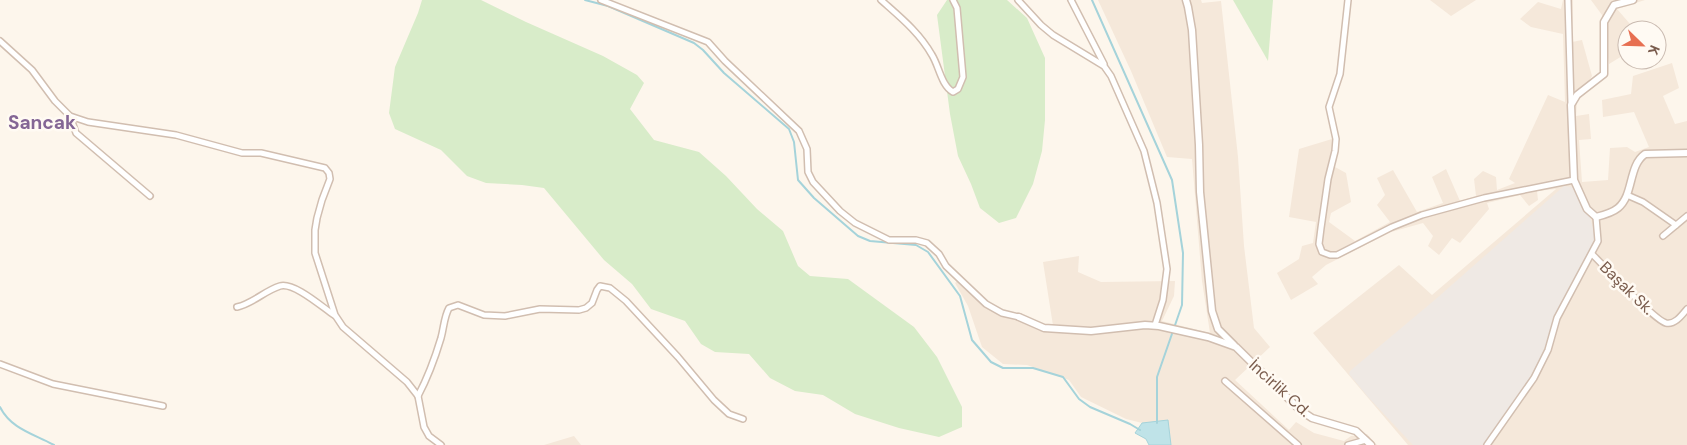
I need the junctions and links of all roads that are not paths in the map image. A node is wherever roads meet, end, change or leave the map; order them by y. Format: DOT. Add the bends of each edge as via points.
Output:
graph roads {
  1 [pos="602,0"];
  2 [pos="881,0"];
  3 [pos="953,0"];
  4 [pos="1018,0"];
  5 [pos="1071,0"];
  6 [pos="1186,0"];
  7 [pos="1348,0"];
  8 [pos="1568,0"];
  9 [pos="1632,0"];
  10 [pos="0,41"];
  11 [pos="1104,66"];
  12 [pos="1571,104"];
  13 [pos="70,116"];
  14 [pos="1687,153"];
  15 [pos="1574,180"];
  16 [pos="1627,195"];
  17 [pos="150,196"];
  18 [pos="1687,216"];
  19 [pos="1596,217"];
  20 [pos="1676,225"];
  21 [pos="1663,236"];
  22 [pos="1592,254"];
  23 [pos="237,307"];
  24 [pos="1687,308"];
  25 [pos="334,315"];
  26 [pos="1019,317"];
  27 [pos="1157,326"];
  28 [pos="1236,347"];
  29 [pos="0,364"];
  30 [pos="1225,381"];
  31 [pos="418,396"];
  32 [pos="163,406"];
  33 [pos="743,419"];
  34 [pos="1369,442"];
  35 [pos="441,445"];
  36 [pos="1298,445"];
  37 [pos="1348,445"];
  38 [pos="1486,445"];
  1 -- 26 [label="street" via="708,42 800,131 807,149 808,172 840,211 855,223 888,240 927,243 986,304 1002,313"];
  2 -- 3 [label="street" via="915,30 934,57 945,85 953,92 963,77 957,8"];
  4 -- 11 [label="street" via="1053,35"];
  5 -- 11 [label="street"];
  6 -- 28 [label="street" via="1192,30 1200,192 1212,311 1218,329"];
  7 -- 15 [label="street" via="1340,74 1329,107 1336,139 1319,244 1322,252 1336,255 1422,215 1484,198"];
  8 -- 12 [label="street"];
  9 -- 12 [label="street" via="1614,6 1604,22 1604,74 1577,95"];
  10 -- 13 [label="street" via="32,70"];
  11 -- 27 [label="street" via="1112,76 1144,151 1157,203 1167,269"];
  12 -- 15 [label="street"];
  13 -- 17 [label="street" via="76,132"];
  13 -- 25 [label="street" via="88,122 176,135 242,153 261,153 325,168 330,179 317,218 315,252"];
  14 -- 16 [label="street" via="1645,154 1640,158"];
  15 -- 19 [label="street" via="1588,209"];
  16 -- 19 [label="street" via="1612,212"];
  16 -- 20 [label="street"];
  18 -- 20 [label="street"];
  19 -- 22 [label="street" via="1598,241"];
  20 -- 21 [label="street"];
  22 -- 24 [label="street, Başak Sk." via="1664,322 1668,324 1678,319"];
  22 -- 38 [label="street" via="1557,318 1548,350 1534,378"];
  23 -- 25 [label="street" via="286,285"];
  25 -- 31 [label="street"];
  26 -- 27 [label="street, İncirlik Cd." via="1044,328 1091,331"];
  27 -- 28 [label="street, İncirlik Cd."];
  28 -- 34 [label="street, İncirlik Cd." via="1300,410 1312,418 1356,431"];
  29 -- 32 [label="street" via="53,384"];
  30 -- 36 [label="street"];
  31 -- 33 [label="street" via="434,360 449,308 458,305 491,316 540,309 579,310 592,303 597,290 604,286 616,292 636,311 714,400 729,414"];
  31 -- 35 [label="street" via="424,427 429,436"];
  34 -- 37 [label="street"];
}
